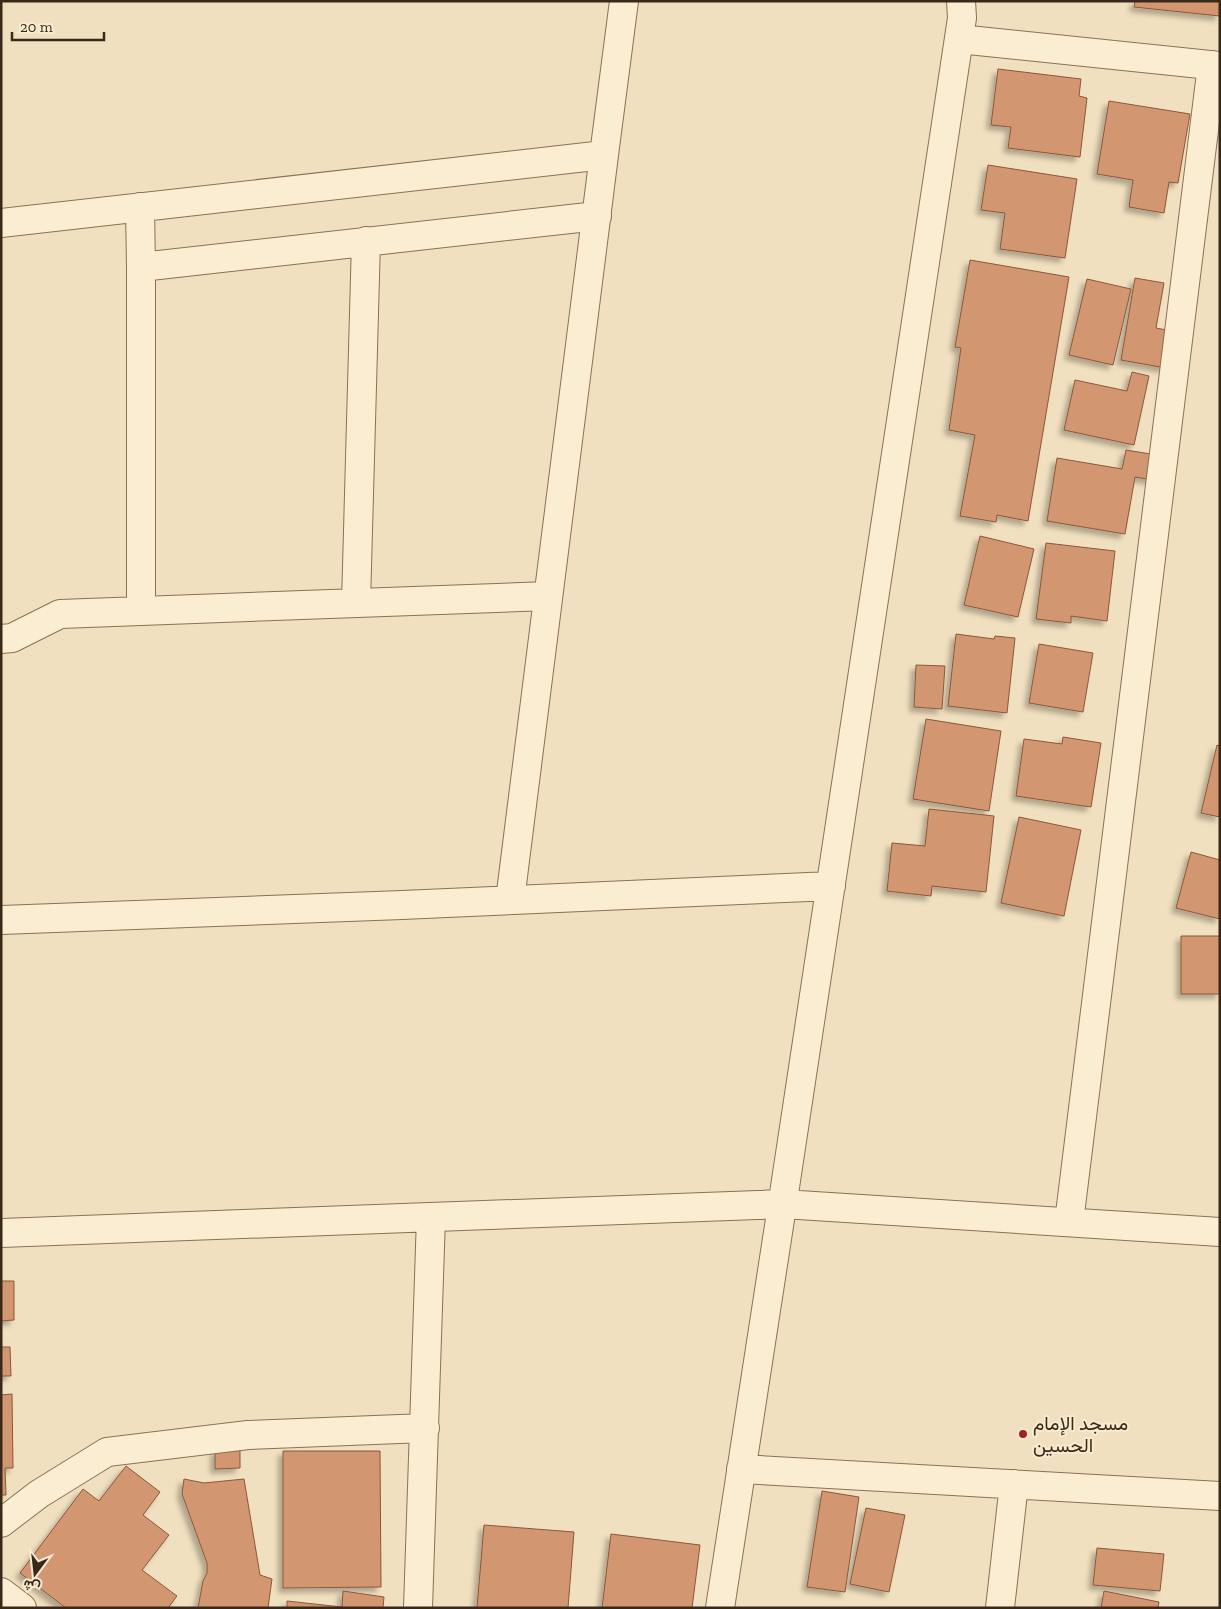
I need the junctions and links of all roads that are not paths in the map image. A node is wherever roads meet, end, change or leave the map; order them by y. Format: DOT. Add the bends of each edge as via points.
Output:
graph roads {
  1 [pos="624,1"];
  2 [pos="961,1"];
  3 [pos="959,39"];
  4 [pos="1216,66"];
  5 [pos="604,155"];
  6 [pos="140,207"];
  7 [pos="596,216"];
  8 [pos="1,223"];
  9 [pos="366,241"];
  10 [pos="141,267"];
  11 [pos="548,596"];
  12 [pos="356,603"];
  13 [pos="141,611"];
  14 [pos="1,639"];
  15 [pos="831,886"];
  16 [pos="510,900"];
  17 [pos="1,920"];
  18 [pos="783,1204"];
  19 [pos="432,1217"];
  20 [pos="1069,1222"];
  21 [pos="1220,1232"];
  22 [pos="1,1233"];
  23 [pos="425,1428"];
  24 [pos="741,1469"];
  25 [pos="1014,1484"];
  26 [pos="1220,1496"];
  27 [pos="1,1523"];
  28 [pos="1,1592"];
  29 [pos="22,1608"];
  30 [pos="418,1608"];
  31 [pos="720,1608"];
  32 [pos="1000,1608"];
  1 -- 5 [label="street"];
  2 -- 3 [label="street"];
  3 -- 4 [label="street"];
  3 -- 15 [label="street"];
  4 -- 20 [label="street"];
  5 -- 6 [label="street"];
  5 -- 7 [label="street"];
  6 -- 8 [label="street"];
  6 -- 10 [label="street"];
  7 -- 9 [label="street"];
  7 -- 11 [label="street"];
  9 -- 10 [label="street"];
  9 -- 12 [label="street"];
  10 -- 13 [label="street"];
  11 -- 12 [label="street"];
  11 -- 16 [label="street"];
  12 -- 13 [label="street"];
  13 -- 14 [label="street" via="60,614 12,638"];
  15 -- 16 [label="street"];
  15 -- 18 [label="street"];
  16 -- 17 [label="street"];
  18 -- 19 [label="street"];
  18 -- 20 [label="street"];
  18 -- 24 [label="street"];
  19 -- 22 [label="street"];
  19 -- 23 [label="street"];
  20 -- 21 [label="street"];
  23 -- 27 [label="street" via="248,1435 107,1452"];
  23 -- 30 [label="street"];
  24 -- 25 [label="street"];
  24 -- 31 [label="street"];
  25 -- 26 [label="street"];
  25 -- 32 [label="street"];
  28 -- 29 [label="street"];
}
